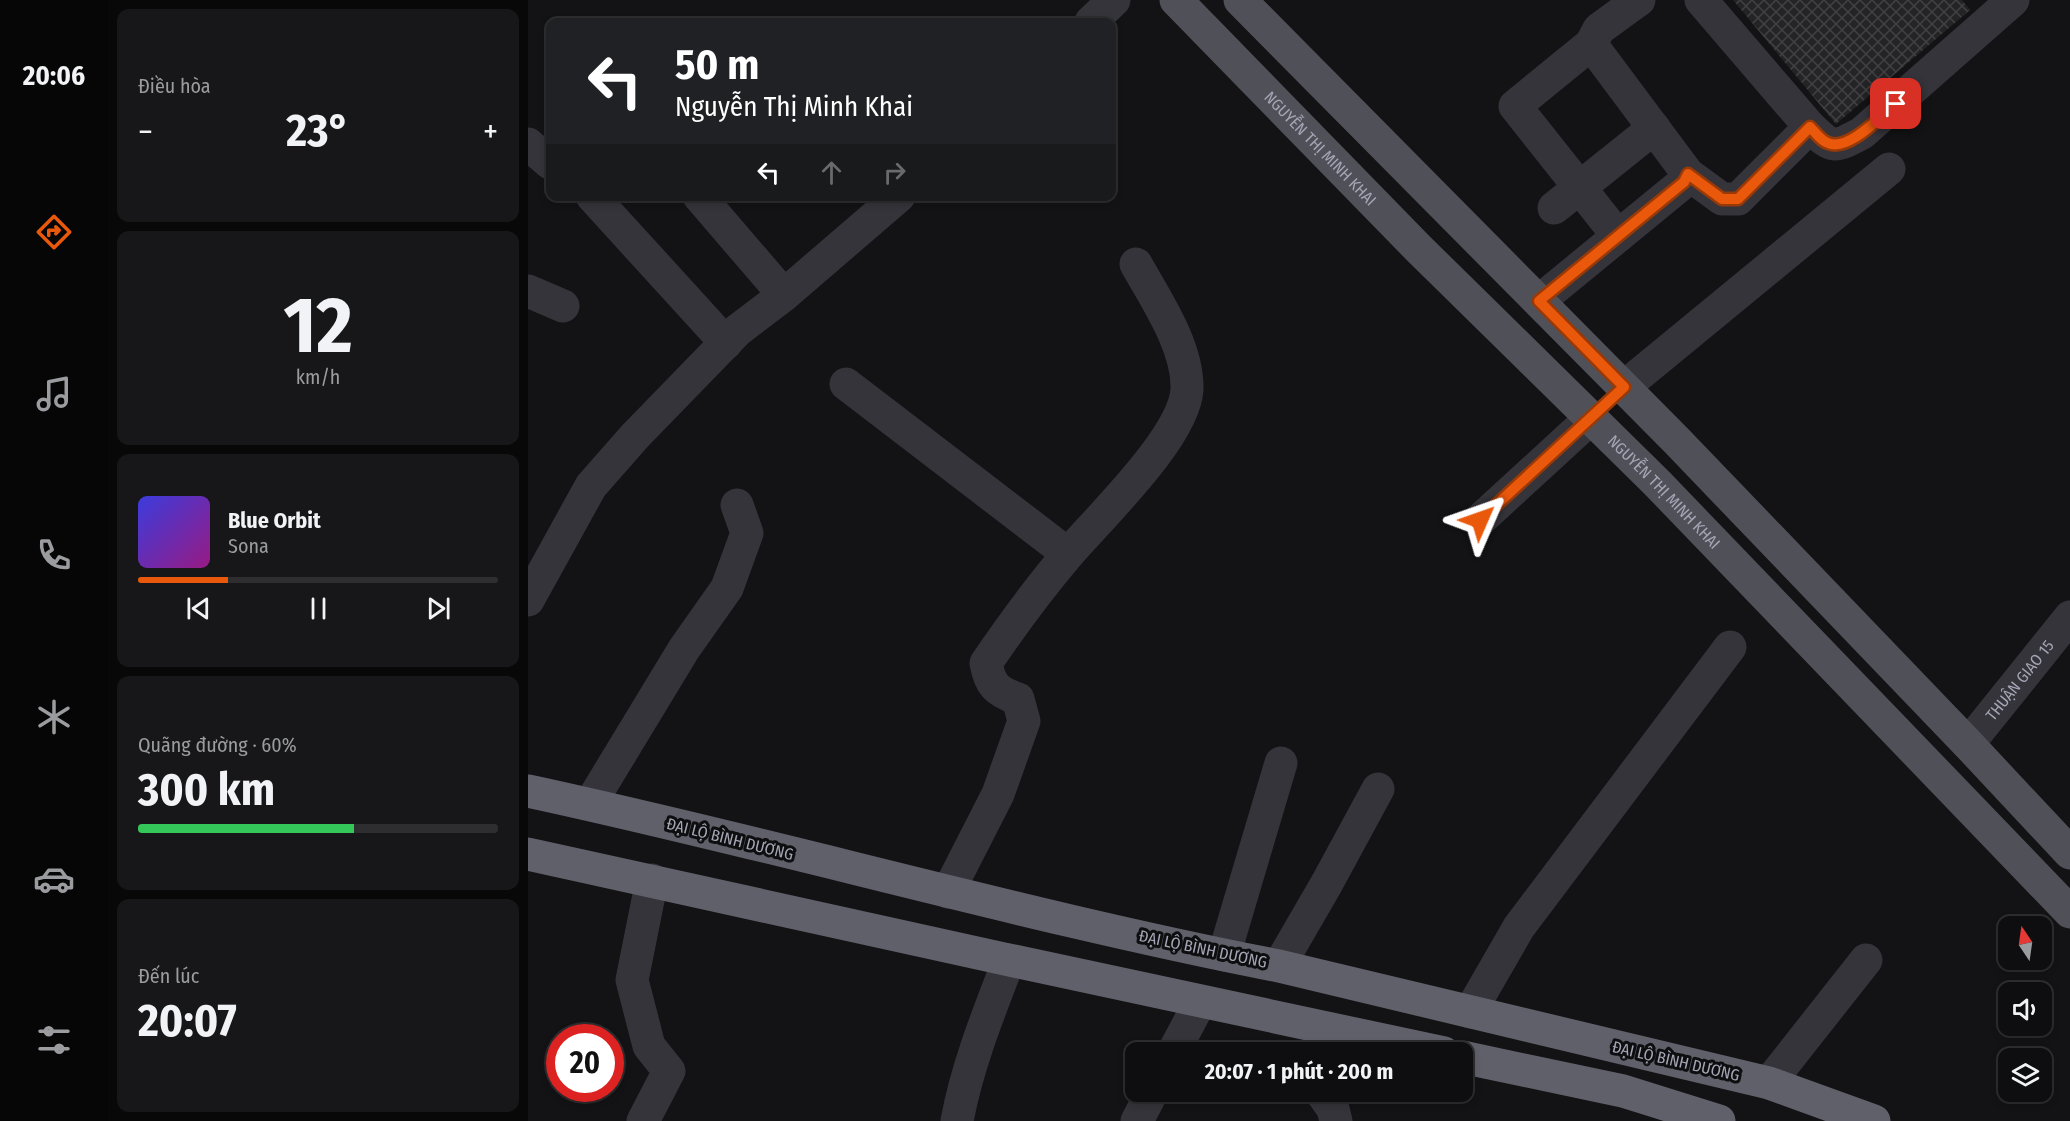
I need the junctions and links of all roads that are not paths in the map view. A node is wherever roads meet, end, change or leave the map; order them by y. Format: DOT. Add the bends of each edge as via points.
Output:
graph roads {
  1 [pos="1114,0"];
  2 [pos="1176,0"];
  3 [pos="1240,0"];
  4 [pos="1639,0"];
  5 [pos="1701,0"];
  6 [pos="2013,0"];
  7 [pos="1095,18"];
  8 [pos="1591,44"];
  9 [pos="1810,127"];
  10 [pos="1654,128"];
  11 [pos="528,144"];
  12 [pos="546,160"];
  13 [pos="1889,169"];
  14 [pos="1688,174"];
  15 [pos="1566,198"];
  16 [pos="597,201"];
  17 [pos="703,201"];
  18 [pos="893,201"];
  19 [pos="1618,236"];
  20 [pos="1136,264"];
  21 [pos="528,291"];
  22 [pos="784,295"];
  23 [pos="1539,301"];
  24 [pos="563,306"];
  25 [pos="1503,332"];
  26 [pos="726,343"];
  27 [pos="846,384"];
  28 [pos="1624,387"];
  29 [pos="1591,418"];
  30 [pos="737,505"];
  31 [pos="1480,520"];
  32 [pos="1068,554"];
  33 [pos="528,600"];
  34 [pos="2070,616"];
  35 [pos="1730,647"];
  36 [pos="1968,744"];
  37 [pos="1281,763"];
  38 [pos="1378,789"];
  39 [pos="528,791"];
  40 [pos="590,804"];
  41 [pos="2070,853"];
  42 [pos="528,854"];
  43 [pos="652,880"];
  44 [pos="948,892"];
  45 [pos="2070,912"];
  46 [pos="1224,955"];
  47 [pos="1009,960"];
  48 [pos="1866,960"];
  49 [pos="1279,966"];
  50 [pos="1200,1002"];
  51 [pos="1470,1012"];
  52 [pos="1179,1042"];
  53 [pos="1333,1042"];
  54 [pos="1473,1059"];
  55 [pos="1769,1083"];
  56 [pos="1147,1102"];
  57 [pos="1328,1102"];
  58 [pos="643,1121"];
  59 [pos="957,1121"];
  60 [pos="1137,1121"];
  61 [pos="1336,1121"];
  62 [pos="1719,1121"];
  63 [pos="1874,1121"];
  1 -- 7 [label="street"];
  2 -- 25 [label="main road, NGUYỄN THỊ MINH KHAI"];
  3 -- 23 [label="main road"];
  4 -- 8 [label="street" via="1599,29"];
  5 -- 9 [label="street"];
  6 -- 9 [label="street" via="1862,133 1840,144 1827,143"];
  8 -- 10 [label="street"];
  8 -- 15 [label="street" via="1515,106"];
  9 -- 14 [label="street" via="1738,199 1722,199"];
  10 -- 14 [label="street"];
  10 -- 15 [label="street"];
  11 -- 12 [label="street"];
  13 -- 28 [label="street"];
  14 -- 19 [label="street" via="1684,182"];
  15 -- 19 [label="street"];
  16 -- 26 [label="street"];
  17 -- 22 [label="street"];
  18 -- 22 [label="street"];
  19 -- 23 [label="street"];
  20 -- 32 [label="street" via="1175,337 1187,389 1180,415 1164,443"];
  21 -- 24 [label="street"];
  22 -- 26 [label="street"];
  23 -- 25 [label="main road"];
  23 -- 28 [label="main road"];
  25 -- 29 [label="main road, NGUYỄN THỊ MINH KHAI"];
  26 -- 33 [label="street" via="591,486"];
  27 -- 32 [label="street"];
  28 -- 29 [label="main road"];
  28 -- 36 [label="main road"];
  29 -- 31 [label="street"];
  29 -- 45 [label="main road, NGUYỄN THỊ MINH KHAI"];
  30 -- 40 [label="street" via="747,533 727,588 684,649"];
  32 -- 44 [label="street" via="986,663 989,681 1004,694 1018,699 1024,721 998,794"];
  34 -- 36 [label="street, THUẬN GIAO 15"];
  35 -- 51 [label="street" via="1519,927"];
  36 -- 41 [label="main road"];
  37 -- 46 [label="street"];
  38 -- 49 [label="street"];
  39 -- 40 [label="highway, ĐẠI LỘ BÌNH DƯƠNG"];
  40 -- 44 [label="highway, ĐẠI LỘ BÌNH DƯƠNG"];
  42 -- 43 [label="highway"];
  43 -- 47 [label="highway"];
  43 -- 58 [label="street" via="632,980 649,1046 669,1071"];
  44 -- 46 [label="highway, ĐẠI LỘ BÌNH DƯƠNG"];
  46 -- 49 [label="highway, ĐẠI LỘ BÌNH DƯƠNG"];
  46 -- 50 [label="highway"];
  47 -- 50 [label="highway"];
  47 -- 59 [label="street" via="985,1022"];
  48 -- 55 [label="street"];
  49 -- 51 [label="highway, ĐẠI LỘ BÌNH DƯƠNG"];
  50 -- 52 [label="street"];
  50 -- 53 [label="highway"];
  51 -- 55 [label="highway, ĐẠI LỘ BÌNH DƯƠNG"];
  54 -- 62 [label="highway" via="1623,1091"];
  55 -- 63 [label="highway, ĐẠI LỘ BÌNH DƯƠNG"];
  56 -- 60 [label="street"];
  57 -- 61 [label="street"];
}
